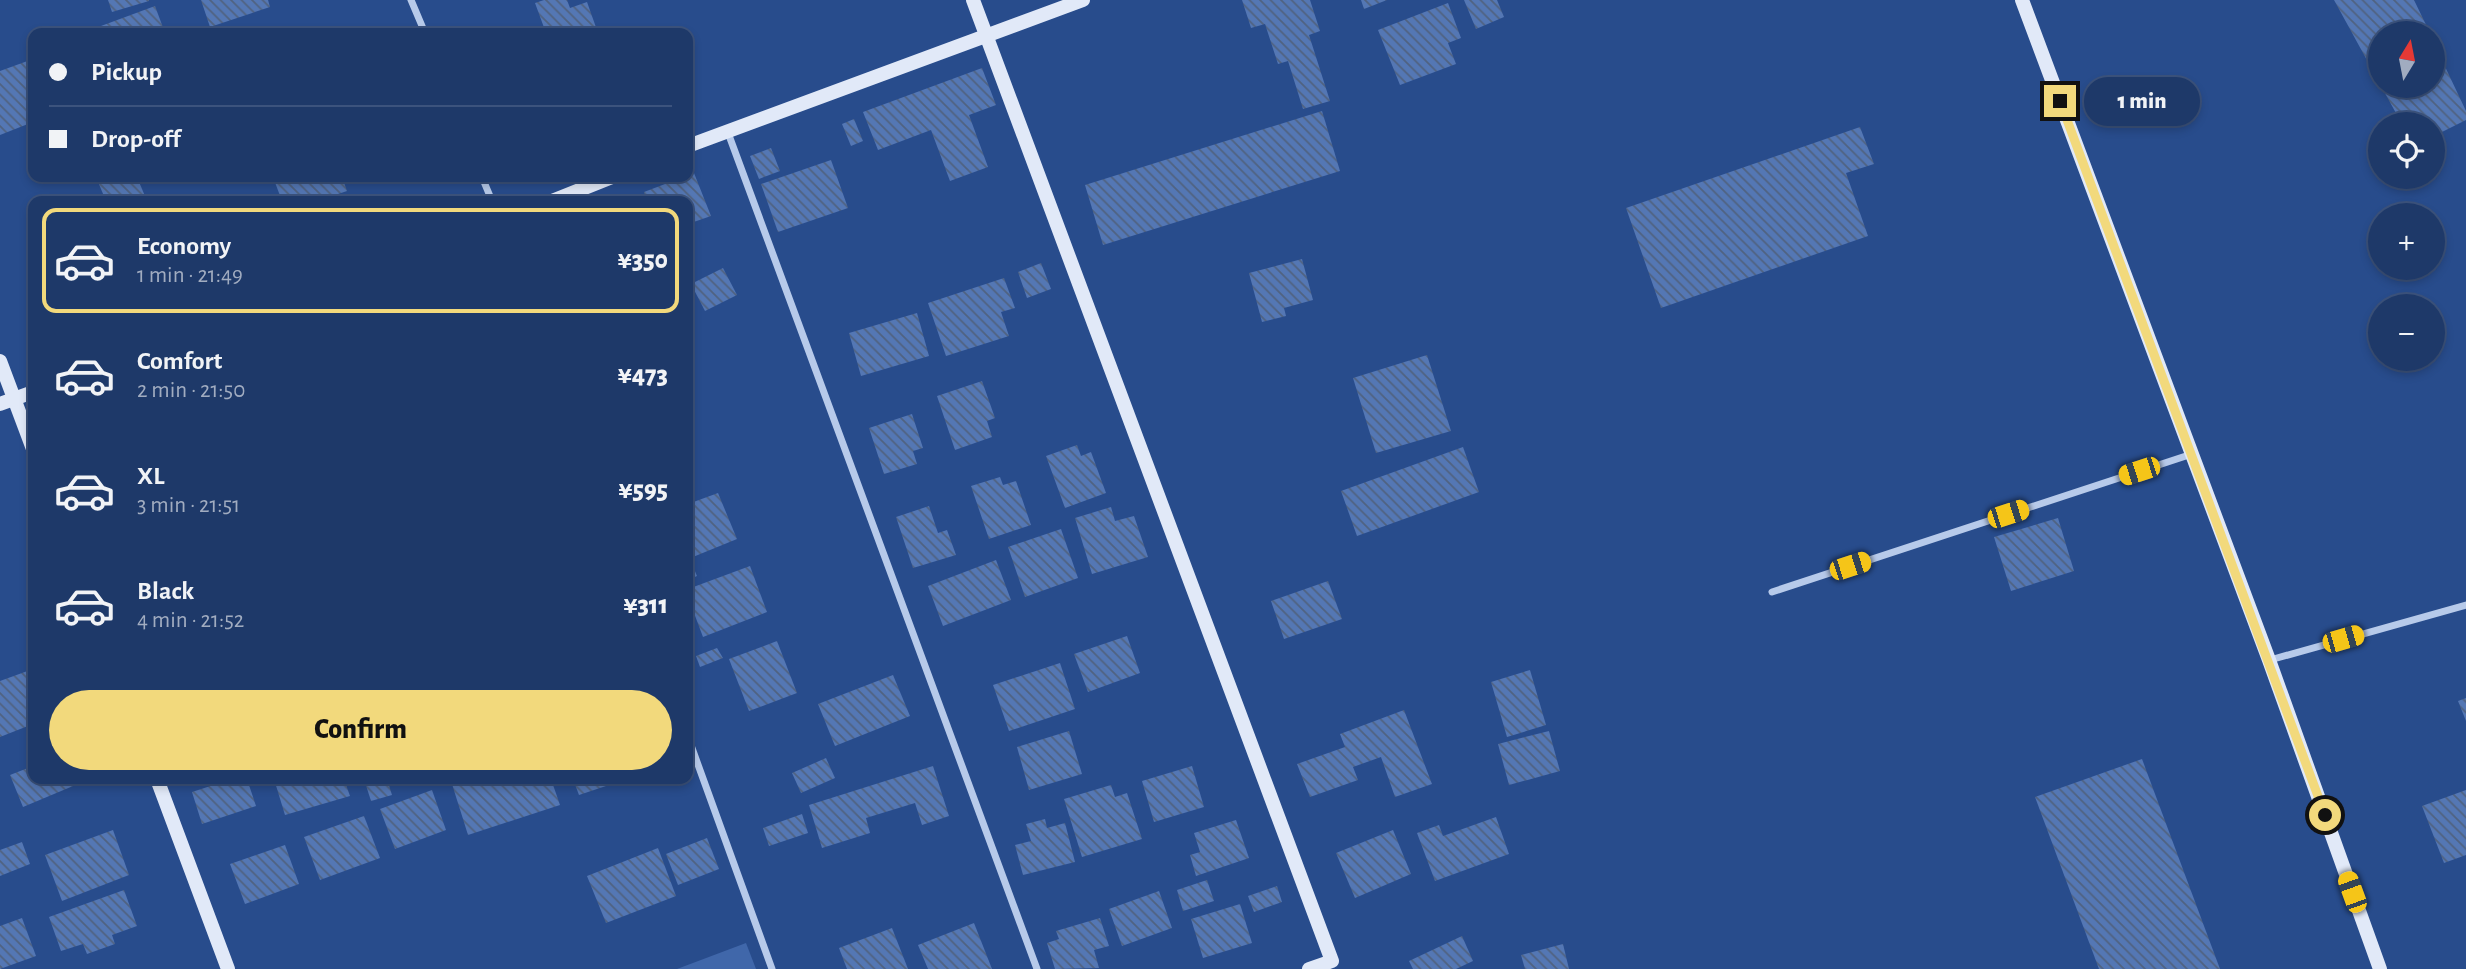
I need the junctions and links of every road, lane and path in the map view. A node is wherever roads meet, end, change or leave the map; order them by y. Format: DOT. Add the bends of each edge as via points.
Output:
graph roads {
  1 [pos="411,0"];
  2 [pos="973,0"];
  3 [pos="1083,0"];
  4 [pos="2022,0"];
  5 [pos="423,28"];
  6 [pos="987,37"];
  7 [pos="727,130"];
  8 [pos="693,144"];
  9 [pos="600,182"];
  10 [pos="564,196"];
  11 [pos="0,361"];
  12 [pos="28,394"];
  13 [pos="14,399"];
  14 [pos="0,404"];
  15 [pos="28,436"];
  16 [pos="2192,454"];
  17 [pos="1772,592"];
  18 [pos="2466,605"];
  19 [pos="2269,660"];
  20 [pos="693,751"];
  21 [pos="159,784"];
  22 [pos="228,969"];
  23 [pos="772,969"];
  24 [pos="1037,969"];
  25 [pos="1309,969"];
  26 [pos="2380,969"];
  1 -- 5 [label="street"];
  2 -- 6 [label="street"];
  3 -- 6 [label="street"];
  4 -- 16 [label="street"];
  6 -- 7 [label="street"];
  6 -- 25 [label="street" via="1332,961"];
  7 -- 8 [label="street"];
  7 -- 24 [label="street"];
  9 -- 10 [label="street"];
  11 -- 13 [label="street"];
  12 -- 13 [label="street"];
  13 -- 14 [label="street"];
  13 -- 15 [label="street"];
  16 -- 17 [label="street"];
  16 -- 19 [label="street"];
  18 -- 19 [label="street"];
  19 -- 26 [label="street"];
  20 -- 23 [label="street"];
  21 -- 22 [label="street"];
}
